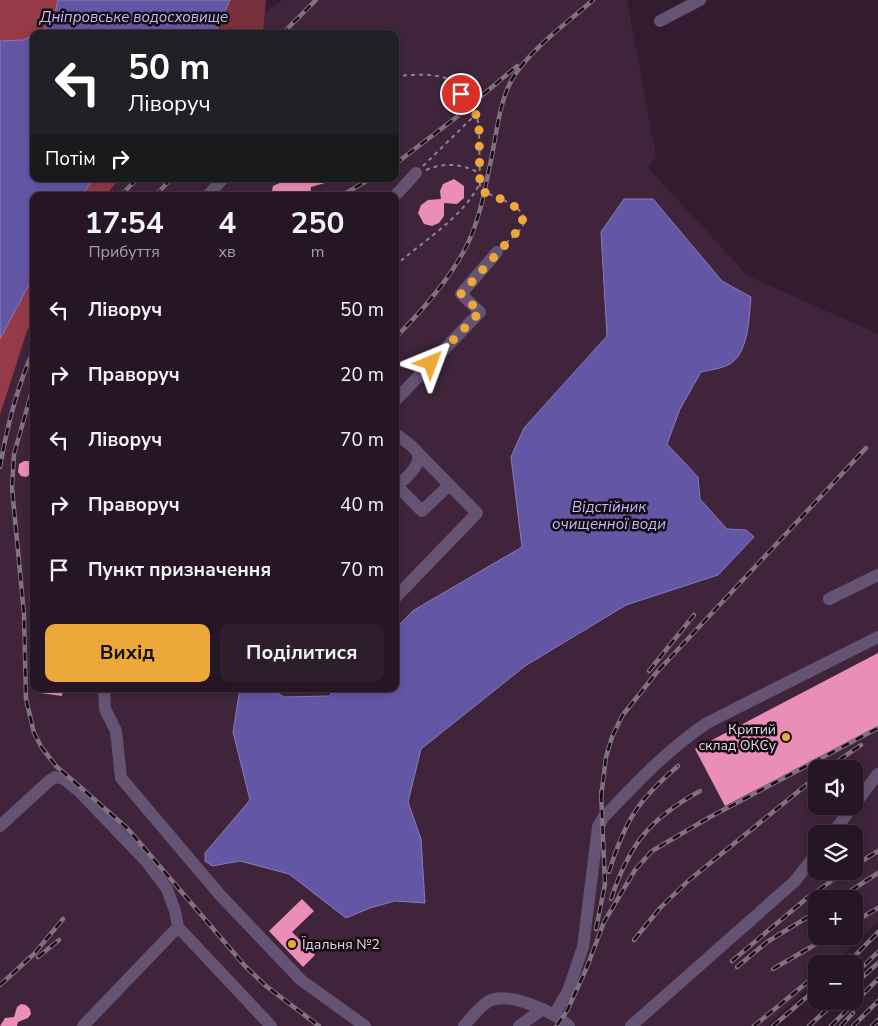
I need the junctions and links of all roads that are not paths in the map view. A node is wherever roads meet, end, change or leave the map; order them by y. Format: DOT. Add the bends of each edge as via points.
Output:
graph roads {
  1 [pos="700,0"];
  2 [pos="660,21"];
  3 [pos="416,173"];
  4 [pos="220,182"];
  5 [pos="211,192"];
  6 [pos="399,192"];
  7 [pos="497,252"];
  8 [pos="399,397"];
  9 [pos="399,436"];
  10 [pos="417,452"];
  11 [pos="399,484"];
  12 [pos="449,485"];
  13 [pos="399,490"];
  14 [pos="878,575"];
  15 [pos="399,594"];
  16 [pos="829,599"];
  17 [pos="878,637"];
  18 [pos="104,692"];
  19 [pos="878,774"];
  20 [pos="863,793"];
  21 [pos="0,826"];
  22 [pos="808,864"];
  23 [pos="178,927"];
  24 [pos="548,1012"];
  25 [pos="83,1026"];
  26 [pos="270,1026"];
  27 [pos="365,1026"];
  28 [pos="464,1026"];
  29 [pos="519,1026"];
  30 [pos="569,1026"];
  31 [pos="631,1026"];
  1 -- 2 [label="lane"];
  3 -- 6 [label="lane"];
  4 -- 5 [label="lane"];
  7 -- 8 [label="lane" via="461,294 480,312"];
  9 -- 10 [label="lane"];
  10 -- 11 [label="lane" via="416,466"];
  10 -- 12 [label="lane"];
  12 -- 13 [label="lane" via="422,511"];
  12 -- 15 [label="lane" via="477,513"];
  14 -- 16 [label="lane"];
  17 -- 24 [label="lane" via="707,722 658,760 603,818 598,827 583,946 568,991"];
  18 -- 27 [label="lane" via="105,709 116,731 121,778 220,895 301,980"];
  19 -- 20 [label="lane"];
  21 -- 23 [label="lane" via="54,778 64,778 146,861 167,889"];
  22 -- 31 [label="lane" via="795,881"];
  23 -- 25 [label="lane"];
  23 -- 26 [label="lane"];
  24 -- 28 [label="lane" via="509,999 493,1000 487,1002"];
  24 -- 29 [label="lane"];
  24 -- 30 [label="lane"];
}
